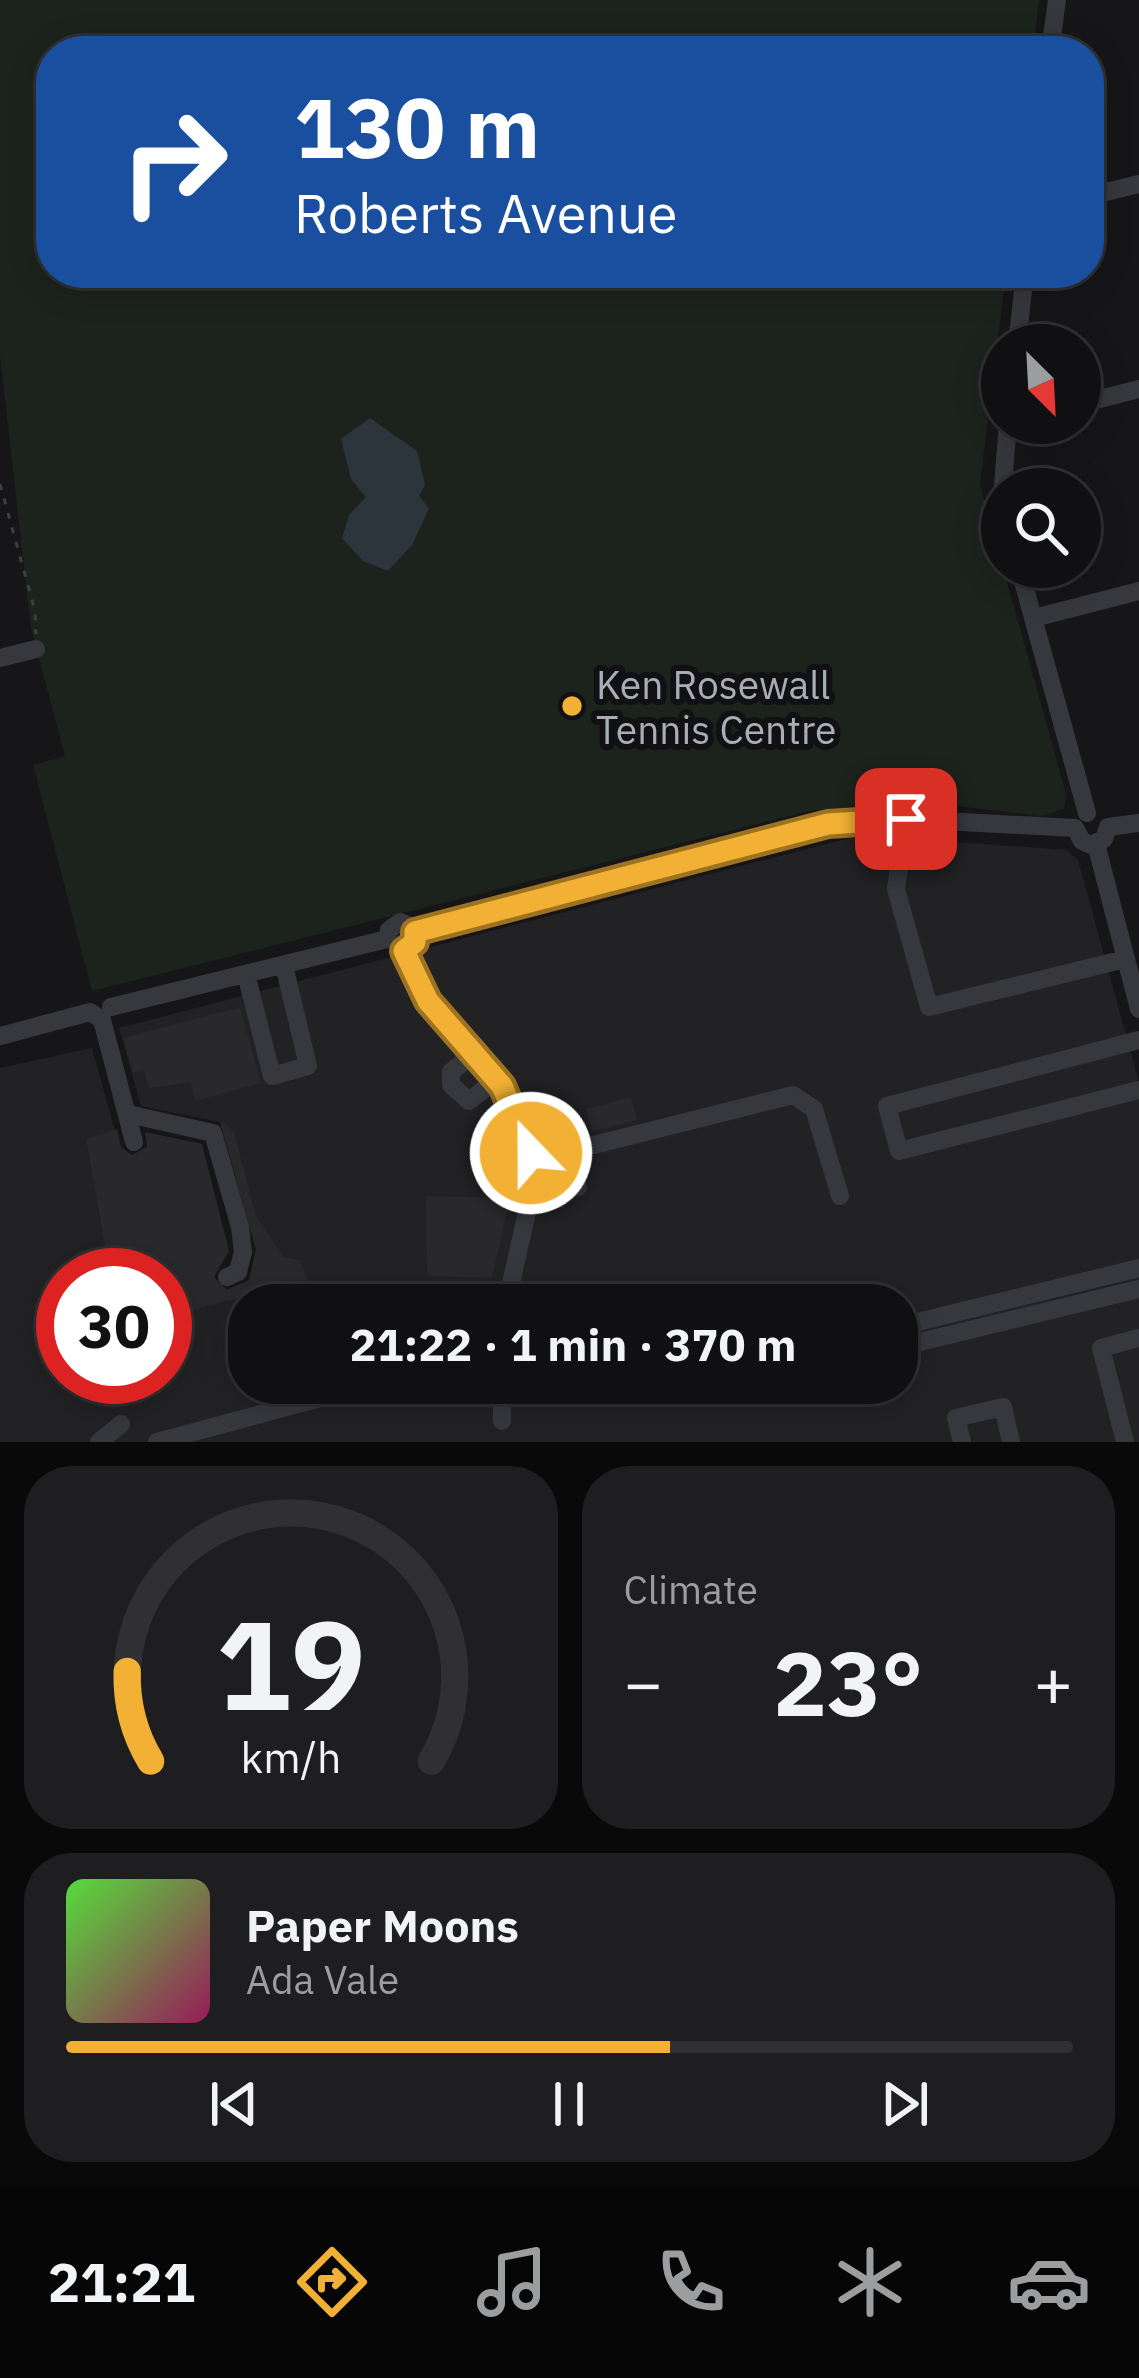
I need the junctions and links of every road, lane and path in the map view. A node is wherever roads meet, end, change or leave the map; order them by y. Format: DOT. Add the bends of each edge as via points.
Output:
graph roads {
  1 [pos="1057,0"];
  2 [pos="1052,36"];
  3 [pos="1139,184"];
  4 [pos="1104,192"];
  5 [pos="1023,288"];
  6 [pos="1019,324"];
  7 [pos="1139,389"];
  8 [pos="1101,399"];
  9 [pos="0,484"];
  10 [pos="1025,588"];
  11 [pos="1139,591"];
  12 [pos="1034,618"];
  13 [pos="36,649"];
  14 [pos="0,658"];
  15 [pos="906,819"];
  16 [pos="1081,820"];
  17 [pos="1139,823"];
  18 [pos="1102,836"];
  19 [pos="395,945"];
  20 [pos="1125,958"];
  21 [pos="284,964"];
  22 [pos="246,974"];
  23 [pos="1139,1010"];
  24 [pos="101,1013"];
  25 [pos="0,1036"];
  26 [pos="1139,1040"];
  27 [pos="474,1053"];
  28 [pos="496,1079"];
  29 [pos="1139,1090"];
  30 [pos="128,1114"];
  31 [pos="527,1134"];
  32 [pos="134,1142"];
  33 [pos="566,1152"];
  34 [pos="578,1187"];
  35 [pos="840,1196"];
  36 [pos="1139,1268"];
  37 [pos="227,1277"];
  38 [pos="511,1284"];
  39 [pos="1139,1288"];
  40 [pos="918,1322"];
  41 [pos="1139,1338"];
  42 [pos="918,1343"];
  43 [pos="298,1404"];
  44 [pos="502,1404"];
  45 [pos="502,1421"];
  46 [pos="121,1424"];
  47 [pos="99,1442"];
  48 [pos="157,1442"];
  49 [pos="962,1442"];
  50 [pos="1011,1442"];
  51 [pos="1125,1442"];
  1 -- 2 [label="street"];
  3 -- 4 [label="street"];
  5 -- 6 [label="street"];
  7 -- 8 [label="street"];
  9 -- 13 [label="path" via="35,611"];
  10 -- 12 [label="street"];
  11 -- 12 [label="street"];
  12 -- 16 [label="street"];
  13 -- 14 [label="street"];
  15 -- 16 [label="street"];
  15 -- 19 [label="street" via="828,824 415,932 415,942"];
  15 -- 20 [label="street" via="896,890 929,1007"];
  16 -- 18 [label="street" via="1101,815"];
  16 -- 18 [label="street" via="1082,842"];
  17 -- 18 [label="street"];
  18 -- 20 [label="street"];
  19 -- 21 [label="street"];
  19 -- 27 [label="street" via="428,1001"];
  20 -- 23 [label="street"];
  21 -- 22 [label="street"];
  21 -- 22 [label="street" via="308,1066 272,1076"];
  22 -- 24 [label="street"];
  24 -- 25 [label="street"];
  24 -- 30 [label="street"];
  26 -- 29 [label="street" via="887,1106 899,1151"];
  27 -- 28 [label="street"];
  27 -- 28 [label="street" via="451,1072 451,1084 469,1101"];
  28 -- 31 [label="street"];
  30 -- 32 [label="street"];
  30 -- 37 [label="street" via="213,1133 243,1252 238,1272"];
  31 -- 33 [label="street" via="552,1135"];
  31 -- 38 [label="street" via="532,1186"];
  33 -- 34 [label="street"];
  33 -- 35 [label="street" via="793,1095 814,1109"];
  36 -- 40 [label="street"];
  39 -- 42 [label="street"];
  41 -- 51 [label="street" via="1101,1348"];
  43 -- 48 [label="street"];
  44 -- 45 [label="street"];
  46 -- 47 [label="street"];
  49 -- 50 [label="street" via="956,1418 1003,1407"];
}
